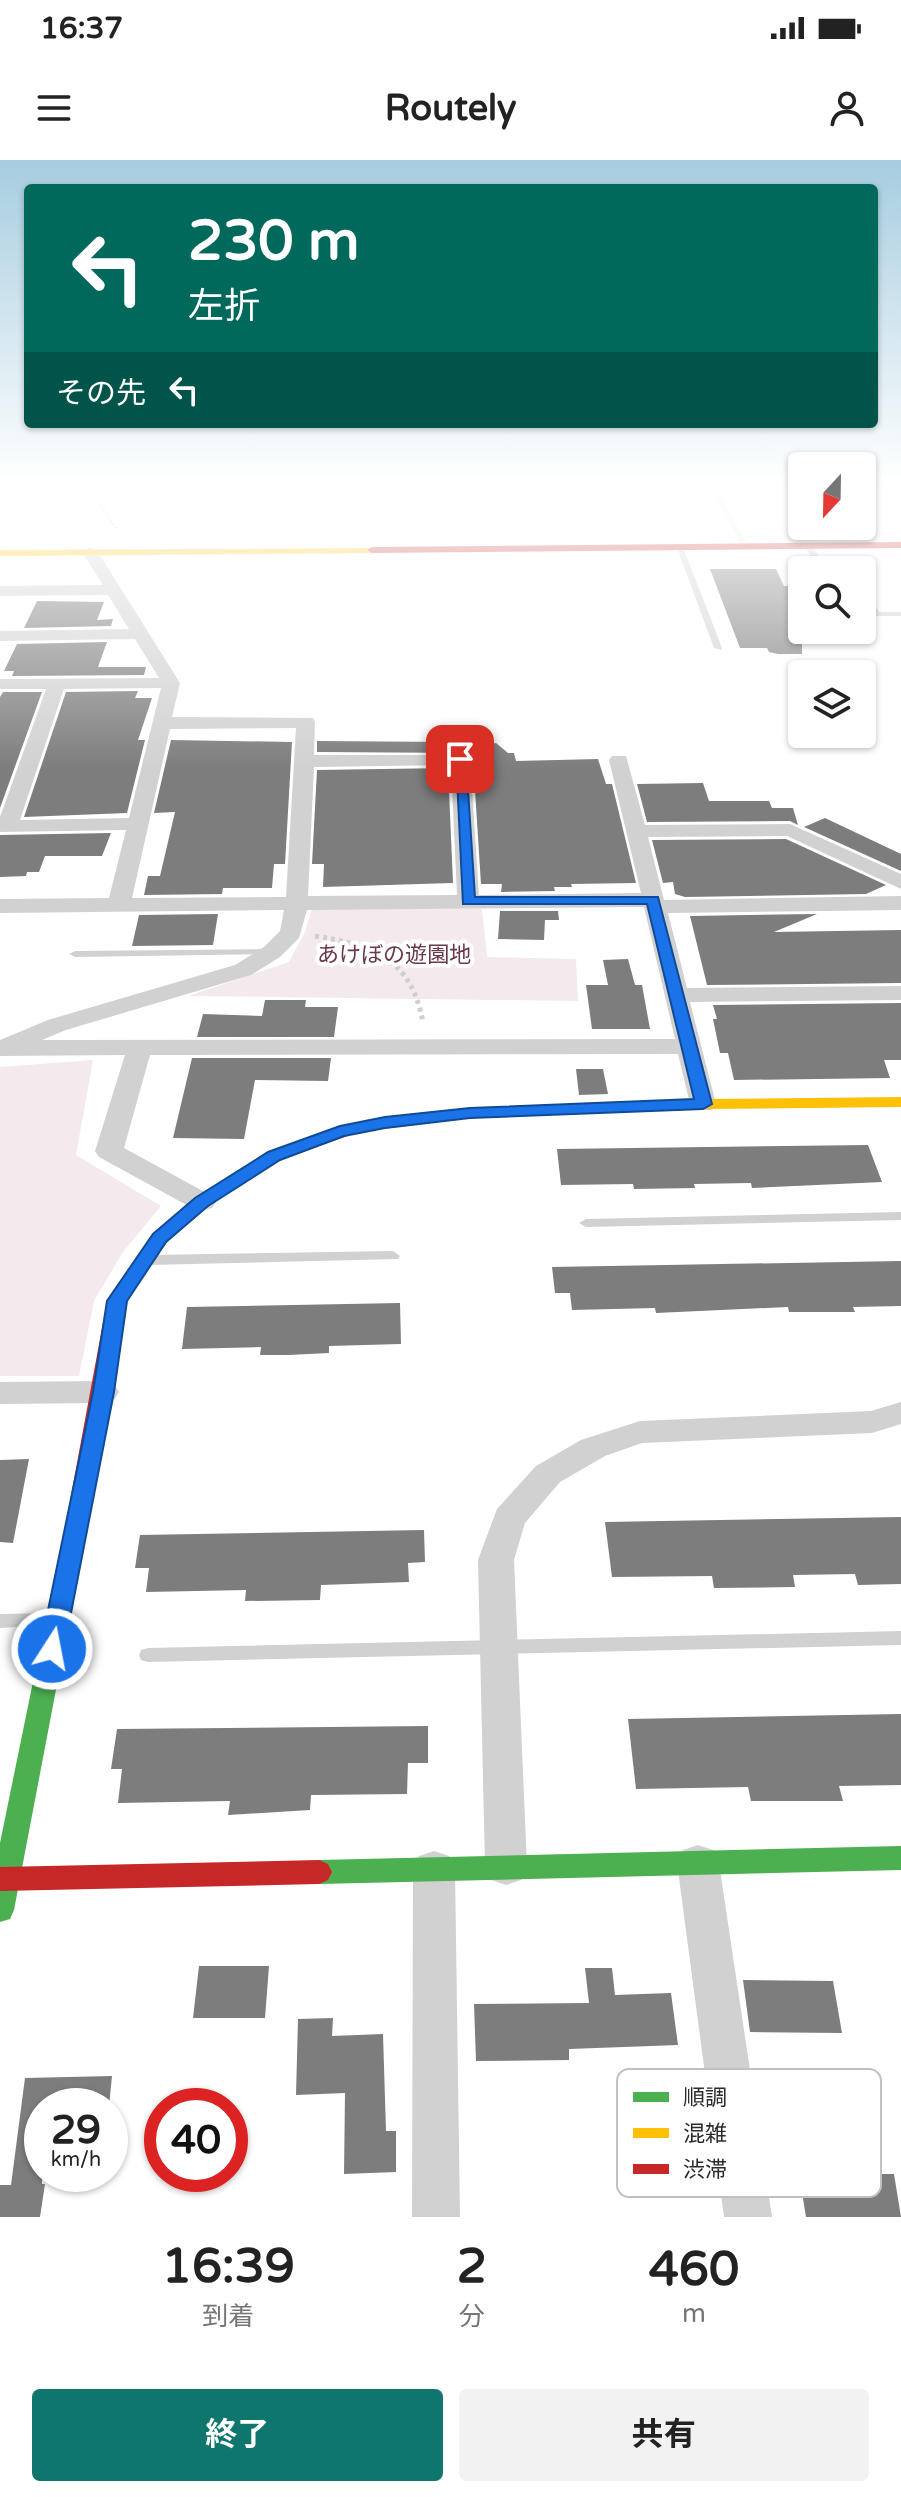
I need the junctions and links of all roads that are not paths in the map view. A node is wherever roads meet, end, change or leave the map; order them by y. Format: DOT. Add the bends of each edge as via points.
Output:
graph roads {
  1 [pos="104,577"];
  2 [pos="691,577"];
  3 [pos="112,590"];
  4 [pos="0,591"];
  5 [pos="876,614"];
  6 [pos="901,614"];
  7 [pos="141,634"];
  8 [pos="0,636"];
  9 [pos="718,648"];
  10 [pos="171,683"];
  11 [pos="0,684"];
  12 [pos="57,684"];
  13 [pos="161,723"];
  14 [pos="619,760"];
  15 [pos="305,761"];
  16 [pos="138,824"];
  17 [pos="4,826"];
  18 [pos="637,831"];
  19 [pos="901,882"];
  20 [pos="468,901"];
  21 [pos="297,903"];
  22 [pos="654,903"];
  23 [pos="901,903"];
  24 [pos="119,905"];
  25 [pos="0,906"];
  26 [pos="272,952"];
  27 [pos="75,954"];
  28 [pos="901,993"];
  29 [pos="677,995"];
  30 [pos="690,1046"];
  31 [pos="0,1048"];
  32 [pos="139,1049"];
  33 [pos="703,1104"];
  34 [pos="900,1106"];
  35 [pos="202,1202"];
  36 [pos="901,1216"];
  37 [pos="586,1223"];
  38 [pos="393,1256"];
  39 [pos="144,1260"];
  40 [pos="103,1392"];
  41 [pos="0,1393"];
  42 [pos="901,1413"];
  43 [pos="58,1620"];
  44 [pos="0,1621"];
  45 [pos="901,1638"];
  46 [pos="499,1647"];
  47 [pos="148,1655"];
  48 [pos="901,1858"];
  49 [pos="698,1863"];
  50 [pos="506,1867"];
  51 [pos="434,1869"];
  52 [pos="3,1879"];
  53 [pos="0,1910"];
  54 [pos="727,2069"];
  55 [pos="745,2197"];
  56 [pos="436,2217"];
  57 [pos="748,2217"];
  1 -- 3 [label="street"];
  2 -- 9 [label="lane"];
  3 -- 4 [label="street"];
  3 -- 7 [label="street"];
  5 -- 6 [label="lane"];
  7 -- 8 [label="street"];
  7 -- 10 [label="street"];
  10 -- 12 [label="street"];
  10 -- 13 [label="street"];
  11 -- 12 [label="street"];
  12 -- 17 [label="street"];
  13 -- 15 [label="street" via="306,722"];
  13 -- 16 [label="street"];
  14 -- 18 [label="street"];
  15 -- 20 [label="street" via="460,759"];
  15 -- 21 [label="street"];
  16 -- 17 [label="street"];
  16 -- 24 [label="street"];
  18 -- 19 [label="street" via="790,830"];
  18 -- 22 [label="street"];
  20 -- 21 [label="street"];
  20 -- 22 [label="street"];
  21 -- 24 [label="street"];
  21 -- 26 [label="street" via="291,933"];
  22 -- 23 [label="street"];
  22 -- 29 [label="street"];
  24 -- 25 [label="street"];
  26 -- 27 [label="lane"];
  26 -- 31 [label="street" via="243,970 57,1025"];
  28 -- 29 [label="street"];
  29 -- 30 [label="street"];
  30 -- 32 [label="street"];
  30 -- 33 [label="street"];
  31 -- 32 [label="street"];
  32 -- 35 [label="street" via="109,1151"];
  33 -- 34 [label="street"];
  33 -- 35 [label="street" via="470,1113 385,1122 340,1131 274,1156"];
  35 -- 39 [label="street" via="160,1238"];
  36 -- 37 [label="lane"];
  38 -- 39 [label="lane"];
  39 -- 40 [label="street" via="117,1301"];
  40 -- 41 [label="street"];
  40 -- 43 [label="street"];
  42 -- 46 [label="street" via="872,1422 640,1432 593,1448 548,1474 509,1518 496,1560"];
  43 -- 44 [label="lane"];
  43 -- 52 [label="street"];
  45 -- 46 [label="lane"];
  46 -- 47 [label="lane"];
  46 -- 50 [label="street"];
  48 -- 49 [label="street"];
  49 -- 50 [label="street"];
  49 -- 54 [label="street"];
  50 -- 51 [label="street"];
  51 -- 52 [label="street"];
  51 -- 56 [label="street"];
  52 -- 53 [label="street"];
  55 -- 57 [label="street"];
}
